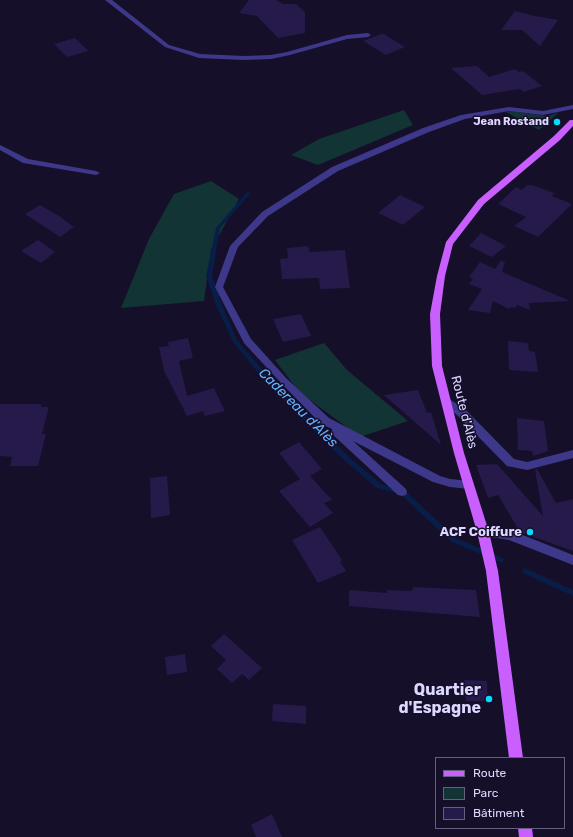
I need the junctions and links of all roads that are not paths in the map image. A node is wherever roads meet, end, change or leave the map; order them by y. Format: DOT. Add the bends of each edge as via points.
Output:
graph roads {
  1 [pos="108,0"];
  2 [pos="368,35"];
  3 [pos="573,107"];
  4 [pos="573,122"];
  5 [pos="0,147"];
  6 [pos="96,173"];
  7 [pos="446,401"];
  8 [pos="325,421"];
  9 [pos="573,454"];
  10 [pos="469,485"];
  11 [pos="402,492"];
  12 [pos="483,532"];
  13 [pos="573,560"];
  14 [pos="516,757"];
  1 -- 2 [label="street" via="166,46 199,56 271,57 347,37"];
  3 -- 8 [label="street" via="543,112 508,109 464,117 426,130 335,169 265,214 234,246 219,287 246,341"];
  4 -- 7 [label="main road, Route d'Alès" via="481,202 450,244 441,276 435,314 437,366"];
  5 -- 6 [label="street" via="26,161"];
  7 -- 9 [label="street" via="511,463 527,466"];
  7 -- 10 [label="main road, Route d'Alès"];
  8 -- 10 [label="street" via="437,479"];
  8 -- 11 [label="street"];
  10 -- 12 [label="main road, Route d'Alès"];
  12 -- 13 [label="street" via="510,535"];
  12 -- 14 [label="main road, Route d'Alès" via="494,590"];
}
